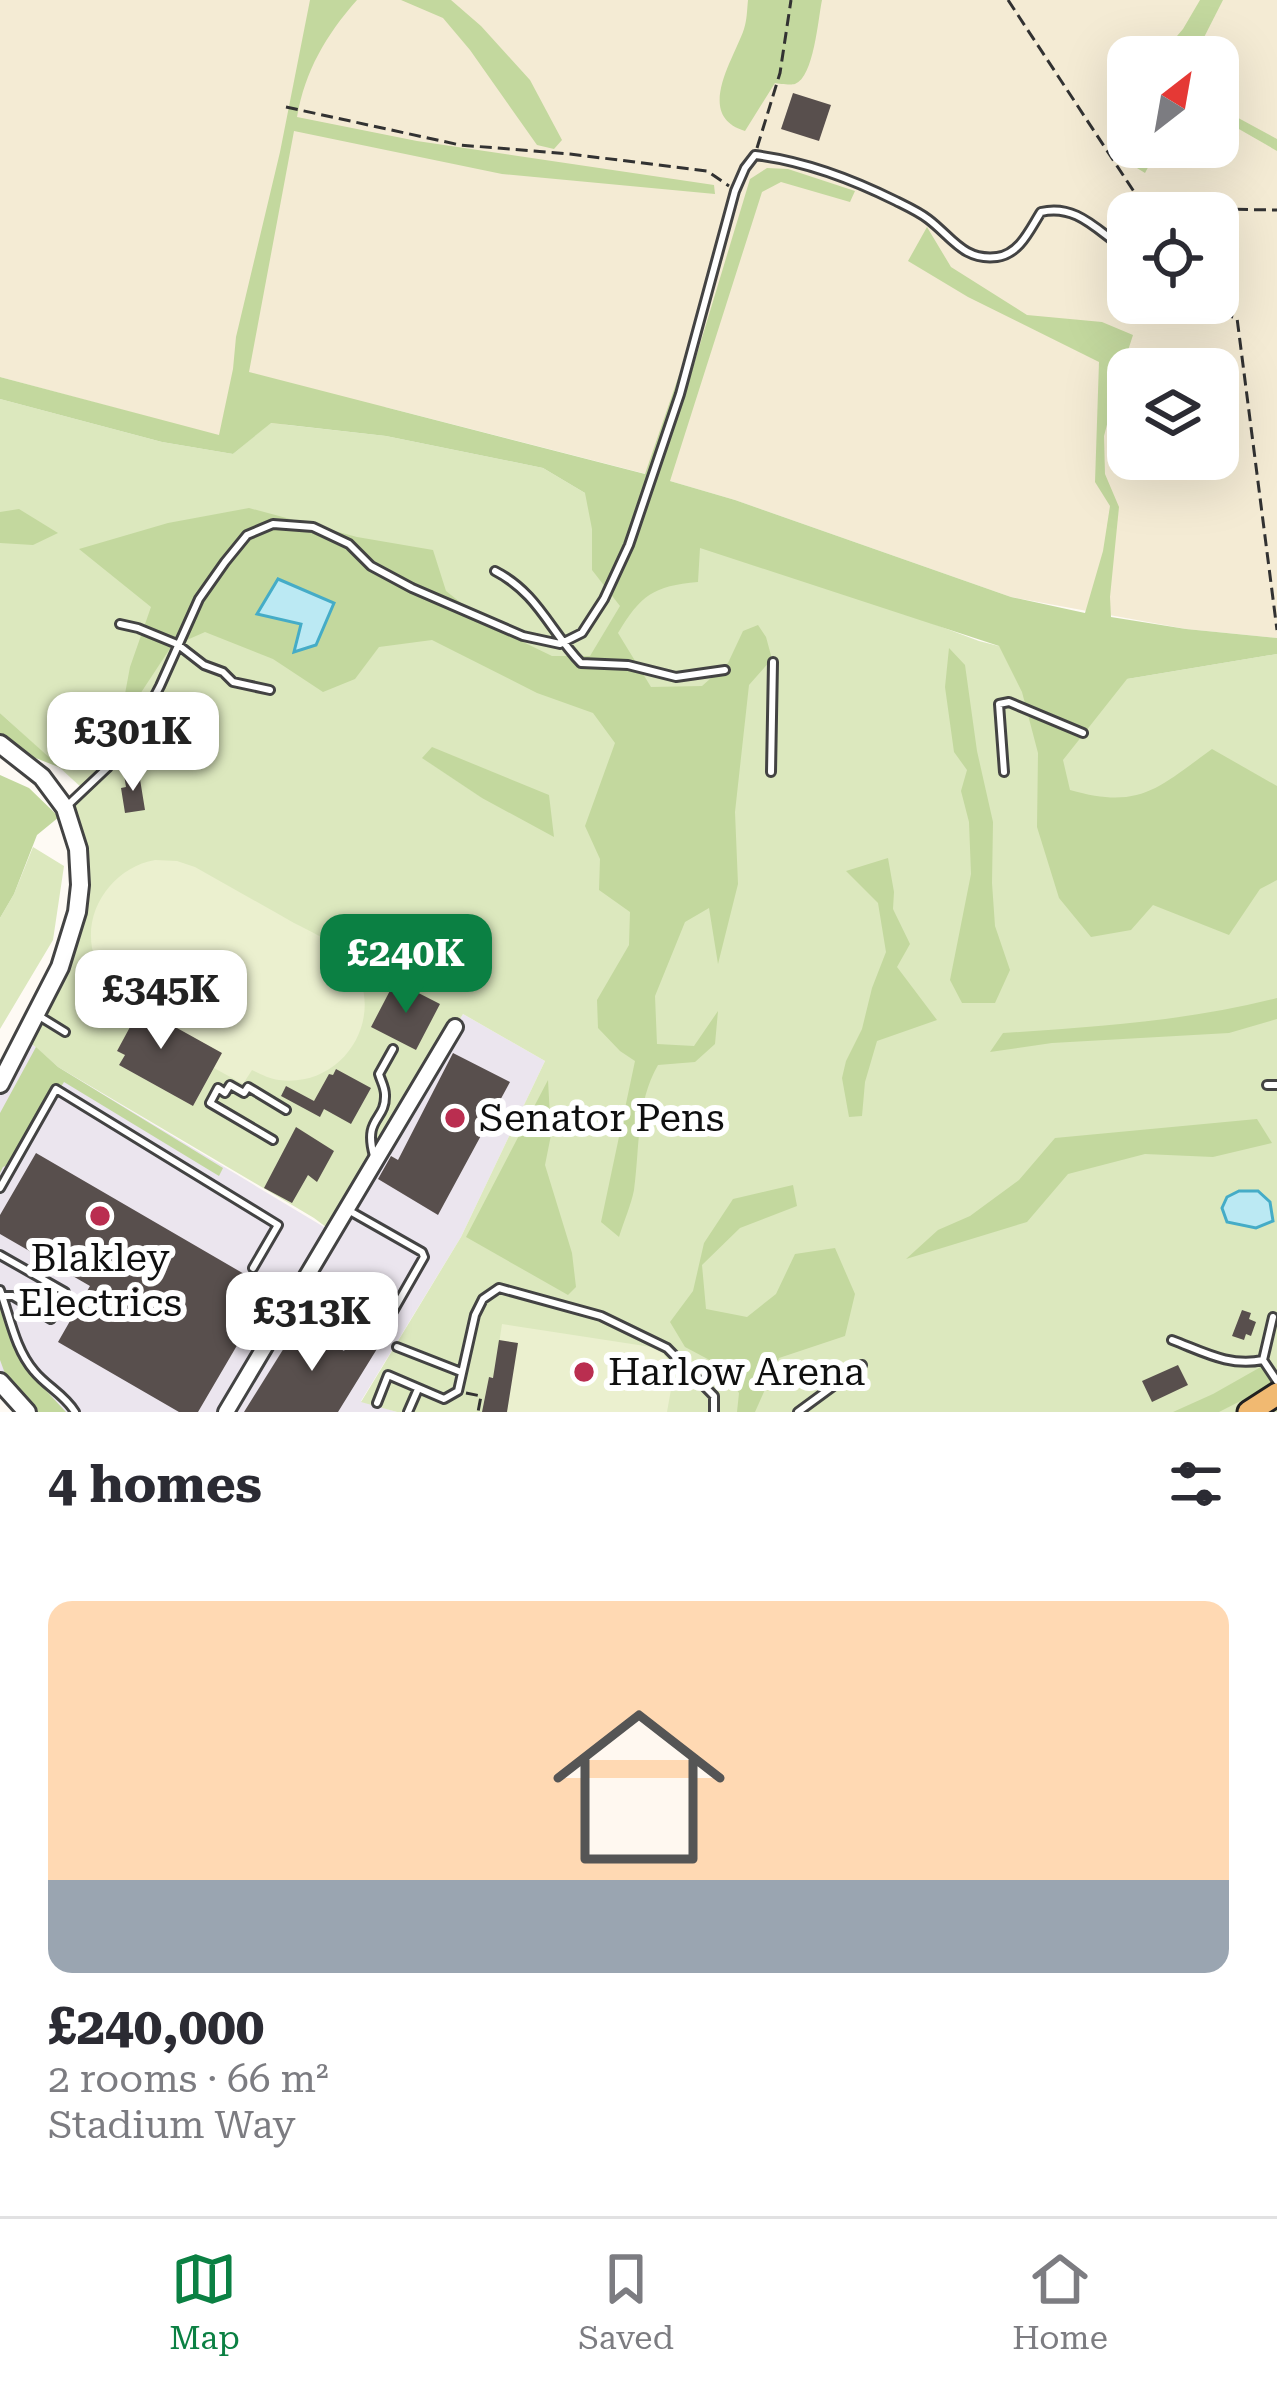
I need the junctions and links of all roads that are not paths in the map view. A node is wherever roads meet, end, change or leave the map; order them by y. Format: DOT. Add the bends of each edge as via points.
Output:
graph roads {
  1 [pos="1107,235"];
  2 [pos="495,571"];
  3 [pos="120,624"];
  4 [pos="565,642"];
  5 [pos="177,644"];
  6 [pos="773,662"];
  7 [pos="725,670"];
  8 [pos="270,690"];
  9 [pos="1083,733"];
  10 [pos="0,744"];
  11 [pos="771,772"];
  12 [pos="1004,772"];
  13 [pos="65,808"];
  14 [pos="35,1015"];
  15 [pos="455,1028"];
  16 [pos="64,1032"];
  17 [pos="393,1049"];
  18 [pos="0,1084"];
  19 [pos="1267,1085"];
  20 [pos="1277,1085"];
  21 [pos="286,1110"];
  22 [pos="273,1140"];
  23 [pos="376,1163"];
  24 [pos="0,1188"];
  25 [pos="348,1210"];
  26 [pos="0,1255"];
  27 [pos="253,1268"];
  28 [pos="65,1292"];
  29 [pos="1,1293"];
  30 [pos="294,1299"];
  31 [pos="1273,1317"];
  32 [pos="51,1319"];
  33 [pos="1172,1340"];
  34 [pos="397,1347"];
  35 [pos="1263,1360"];
  36 [pos="862,1365"];
  37 [pos="461,1372"];
  38 [pos="1277,1381"];
  39 [pos="0,1382"];
  40 [pos="418,1388"];
  41 [pos="1277,1394"];
  42 [pos="377,1403"];
  43 [pos="27,1412"];
  44 [pos="75,1412"];
  45 [pos="226,1412"];
  46 [pos="408,1412"];
  47 [pos="714,1412"];
  48 [pos="798,1412"];
  49 [pos="1249,1412"];
  1 -- 4 [label="lane" via="1081,216 1051,210 1006,255 966,254 928,218 854,181 755,155 735,191 629,545 604,599"];
  2 -- 4 [label="lane" via="542,609"];
  3 -- 5 [label="lane"];
  4 -- 5 [label="lane" via="523,636 412,589 313,527 273,524 248,535 225,562"];
  4 -- 7 [label="lane" via="590,665 628,664 676,677"];
  5 -- 8 [label="lane" via="233,682"];
  5 -- 13 [label="lane" via="139,726"];
  6 -- 11 [label="lane"];
  9 -- 12 [label="lane" via="999,704"];
  10 -- 13 [label="street"];
  13 -- 14 [label="street" via="80,863 77,912"];
  14 -- 16 [label="lane"];
  14 -- 18 [label="street"];
  15 -- 23 [label="street"];
  17 -- 23 [label="lane" via="379,1074 386,1092 370,1131"];
  19 -- 20 [label="lane"];
  21 -- 22 [label="lane" via="230,1084 210,1102"];
  23 -- 25 [label="street"];
  24 -- 27 [label="lane" via="56,1089 278,1225"];
  25 -- 30 [label="street"];
  25 -- 30 [label="lane" via="424,1257 384,1327 367,1333"];
  26 -- 28 [label="lane"];
  29 -- 32 [label="lane"];
  29 -- 44 [label="lane" via="31,1367"];
  30 -- 45 [label="street"];
  31 -- 35 [label="lane"];
  33 -- 35 [label="lane" via="1222,1360"];
  34 -- 37 [label="lane"];
  35 -- 38 [label="lane"];
  36 -- 48 [label="lane"];
  37 -- 40 [label="lane" via="458,1391 444,1399"];
  37 -- 47 [label="lane" via="475,1315 499,1288 602,1316 667,1348 714,1396"];
  39 -- 43 [label="street"];
  40 -- 42 [label="lane" via="388,1375"];
  40 -- 46 [label="lane"];
  41 -- 49 [label="main road"];
}
